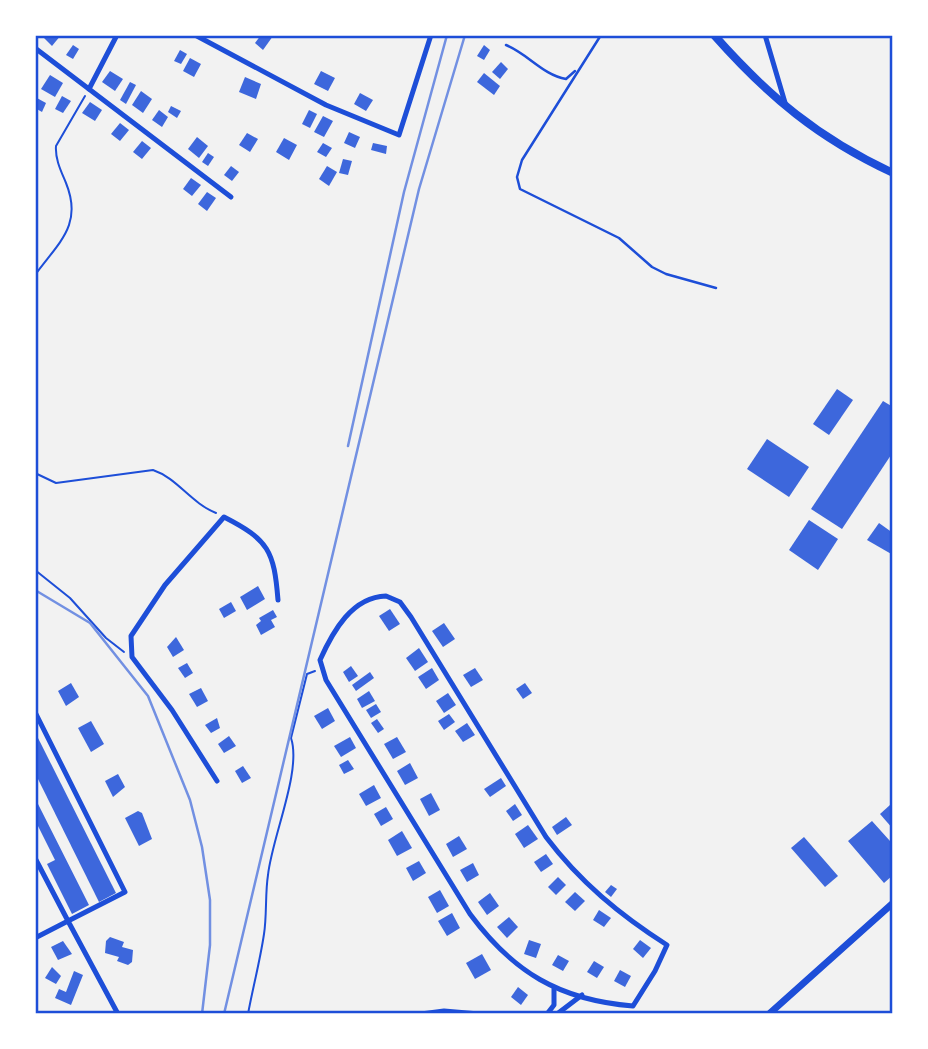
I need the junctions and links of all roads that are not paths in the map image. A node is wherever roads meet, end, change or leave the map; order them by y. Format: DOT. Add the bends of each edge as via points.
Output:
graph roads {
  1 [pos="117,35"];
  2 [pos="195,35"];
  3 [pos="430,35"];
  4 [pos="601,35"];
  5 [pos="714,35"];
  6 [pos="765,35"];
  7 [pos="506,45"];
  8 [pos="35,48"];
  9 [pos="577,69"];
  10 [pos="89,89"];
  11 [pos="787,109"];
  12 [pos="893,173"];
  13 [pos="232,197"];
  14 [pos="716,288"];
  15 [pos="278,600"];
  16 [pos="35,712"];
  17 [pos="217,781"];
  18 [pos="35,858"];
  19 [pos="893,903"];
  20 [pos="68,921"];
  21 [pos="35,938"];
  22 [pos="554,989"];
  23 [pos="582,995"];
  24 [pos="118,1014"];
  25 [pos="421,1014"];
  26 [pos="479,1014"];
  27 [pos="547,1014"];
  28 [pos="557,1014"];
  29 [pos="769,1014"];
  1 -- 10 [label="street"];
  2 -- 3 [label="street" via="327,104 399,135"];
  4 -- 9 [label="lane"];
  5 -- 11 [label="main road"];
  6 -- 11 [label="street"];
  7 -- 9 [label="lane" via="555,77 566,79"];
  8 -- 10 [label="street"];
  9 -- 14 [label="lane" via="522,160 517,177 520,188 619,238 652,267"];
  10 -- 13 [label="street"];
  11 -- 12 [label="main road" via="845,151"];
  15 -- 17 [label="street" via="275,564 268,549 249,530 224,517 165,585 131,636 132,657"];
  16 -- 20 [label="street" via="125,892"];
  18 -- 20 [label="street"];
  19 -- 29 [label="street"];
  20 -- 21 [label="street"];
  20 -- 24 [label="street"];
  22 -- 23 [label="street"];
  22 -- 23 [label="street" via="507,959 470,914 326,680 320,660 330,640 358,604 370,597 386,596 400,602 569,868 599,897 667,945 633,1006 607,1004"];
  22 -- 27 [label="street" via="554,1005"];
  23 -- 28 [label="street"];
  25 -- 26 [label="street"];
}
